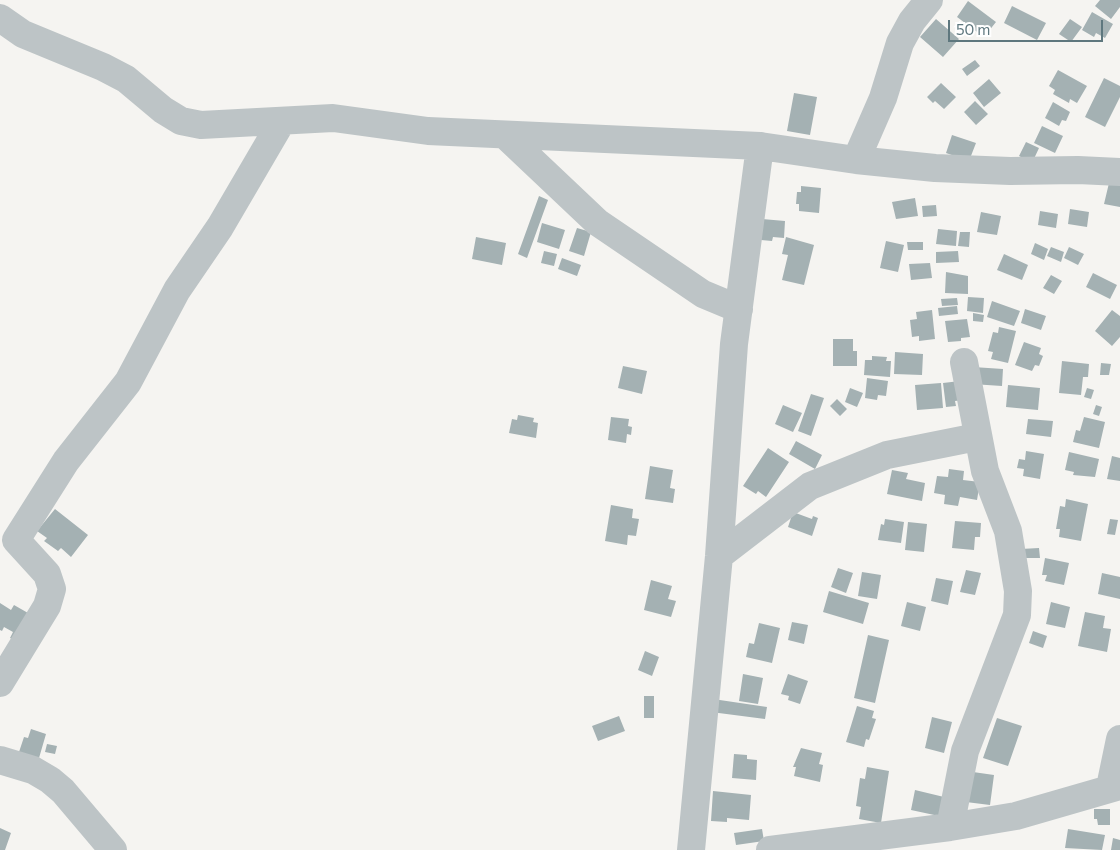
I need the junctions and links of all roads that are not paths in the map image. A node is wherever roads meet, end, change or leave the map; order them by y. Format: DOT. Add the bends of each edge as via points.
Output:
graph roads {
  1 [pos="929,0"];
  2 [pos="0,18"];
  3 [pos="282,122"];
  4 [pos="505,135"];
  5 [pos="760,146"];
  6 [pos="856,160"];
  7 [pos="1120,172"];
  8 [pos="739,309"];
  9 [pos="964,362"];
  10 [pos="977,437"];
  11 [pos="719,556"];
  12 [pos="0,683"];
  13 [pos="1120,740"];
  14 [pos="0,760"];
  15 [pos="1115,787"];
  16 [pos="950,827"];
  17 [pos="113,850"];
  18 [pos="691,850"];
  19 [pos="770,850"];
  1 -- 6 [label="street" via="900,43 883,98"];
  2 -- 3 [label="street" via="23,34 126,79 181,121 201,125"];
  3 -- 4 [label="street" via="333,118 428,132"];
  3 -- 12 [label="street" via="220,228 177,290 128,382 66,461 16,540 47,574 52,589 47,606"];
  4 -- 5 [label="street"];
  4 -- 8 [label="street" via="597,222 703,294"];
  5 -- 6 [label="street"];
  5 -- 8 [label="street"];
  6 -- 7 [label="street" via="935,168"];
  8 -- 11 [label="street"];
  9 -- 10 [label="street"];
  10 -- 11 [label="street" via="887,455 810,486"];
  10 -- 16 [label="street" via="985,471 1008,531 1015,568 1017,615 965,751"];
  11 -- 18 [label="street"];
  13 -- 15 [label="street"];
  14 -- 17 [label="street" via="32,770 50,780"];
  15 -- 16 [label="street" via="1016,816"];
  16 -- 19 [label="street"];
}
